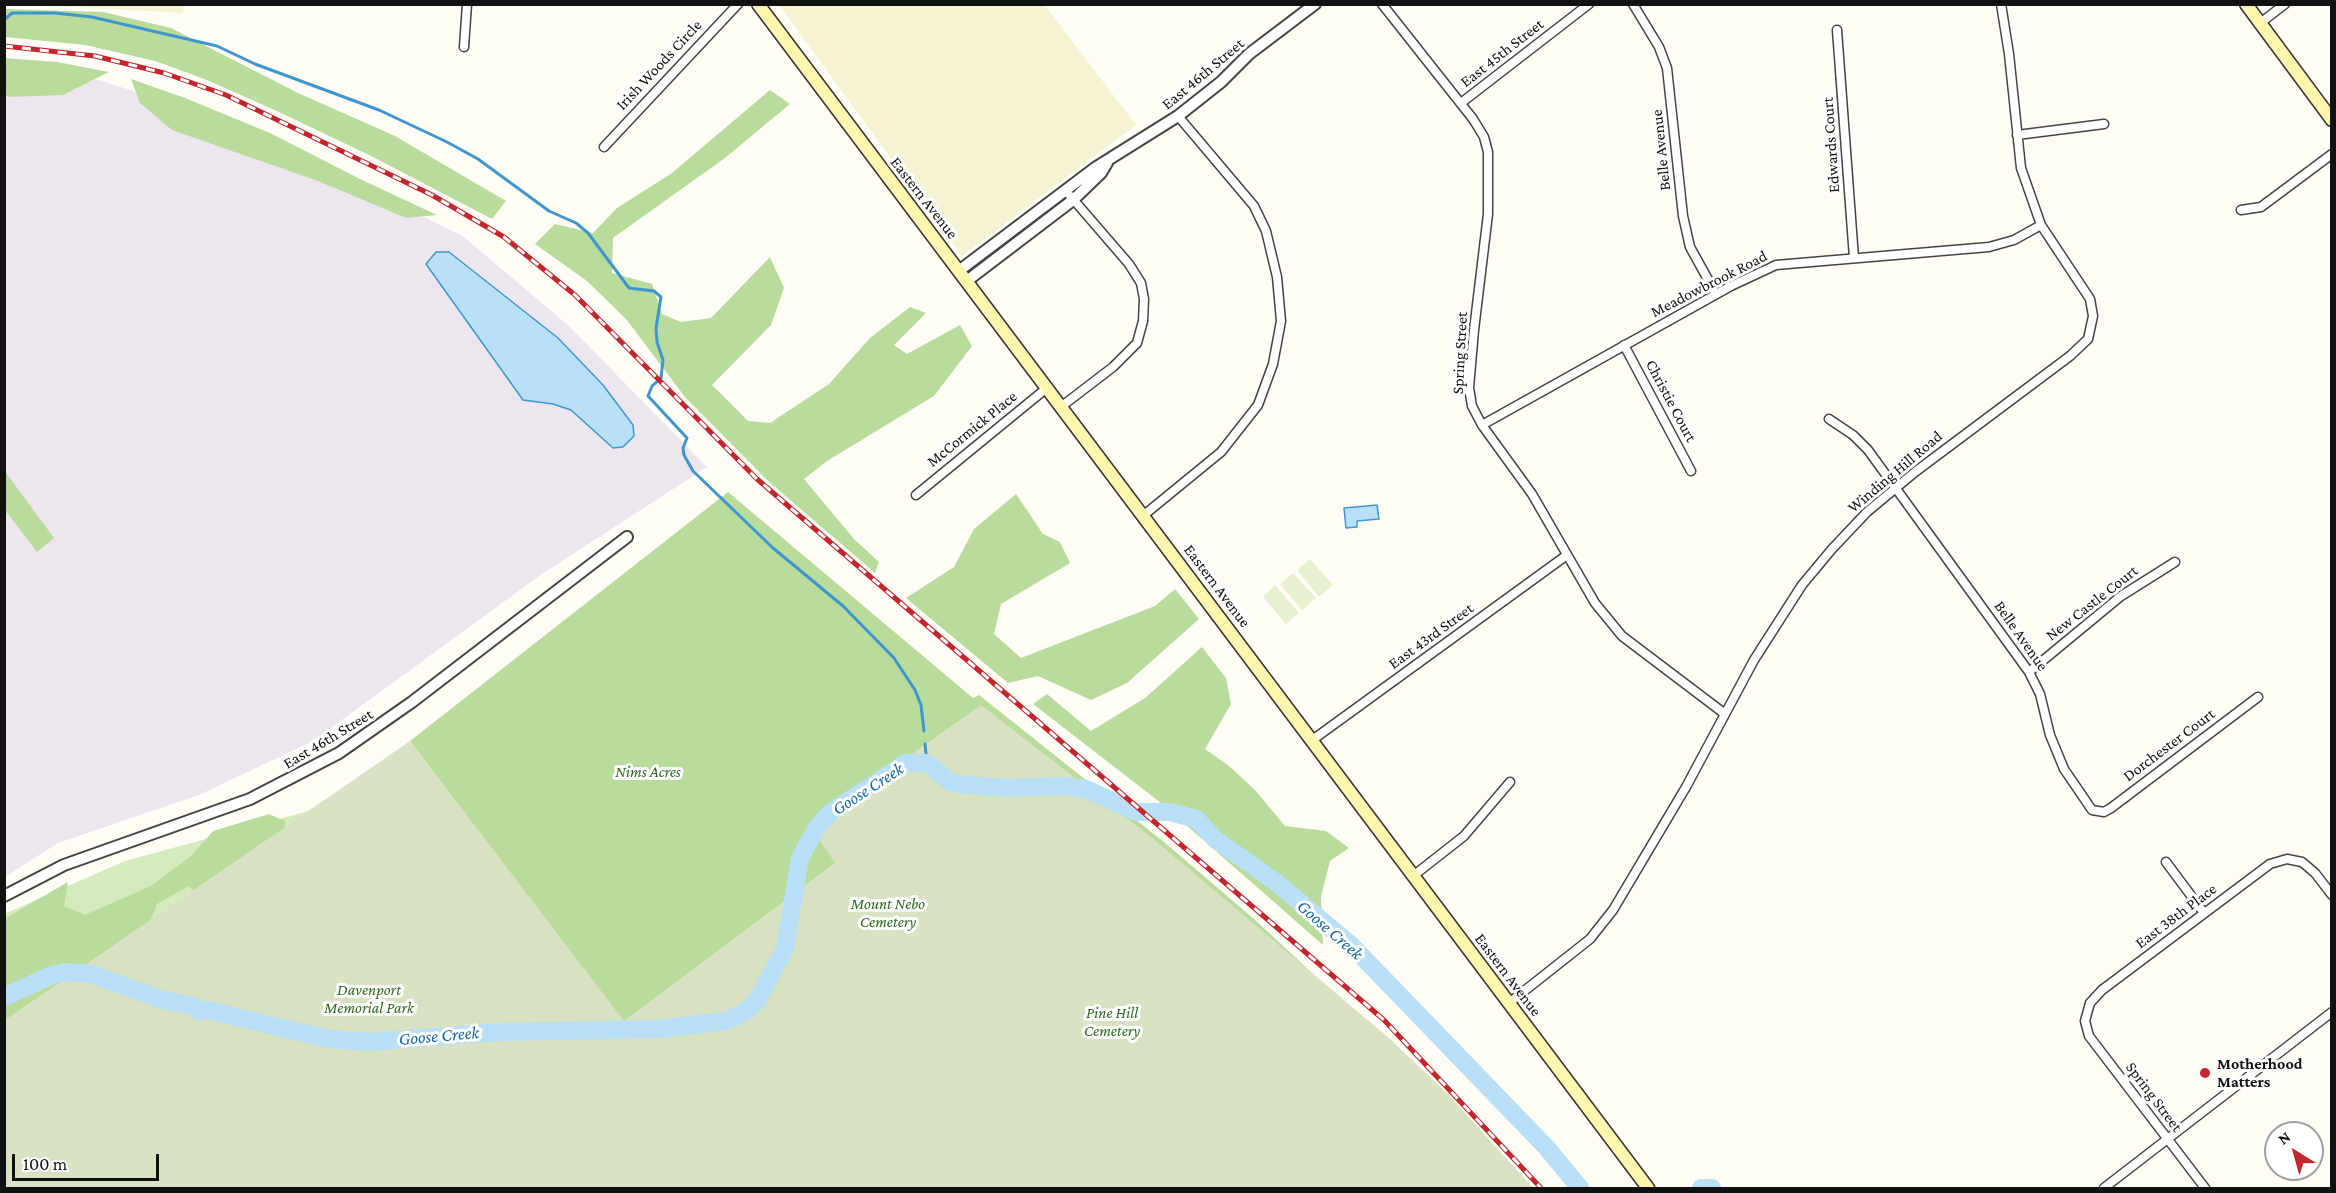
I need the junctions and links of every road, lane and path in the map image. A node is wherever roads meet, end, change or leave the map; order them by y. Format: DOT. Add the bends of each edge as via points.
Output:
graph roads {
  1 [pos="466,4"];
  2 [pos="738,4"];
  3 [pos="758,4"];
  4 [pos="1315,4"];
  5 [pos="1382,4"];
  6 [pos="1589,4"];
  7 [pos="1633,4"];
  8 [pos="2001,4"];
  9 [pos="2246,4"];
  10 [pos="2285,4"];
  11 [pos="2259,24"];
  12 [pos="1837,30"];
  13 [pos="464,46"];
  14 [pos="1461,103"];
  15 [pos="1178,116"];
  16 [pos="2331,120"];
  17 [pos="2104,124"];
  18 [pos="2017,135"];
  19 [pos="604,147"];
  20 [pos="2331,154"];
  21 [pos="1107,163"];
  22 [pos="1066,190"];
  23 [pos="1073,200"];
  24 [pos="2241,210"];
  25 [pos="2041,225"];
  26 [pos="1854,258"];
  27 [pos="960,270"];
  28 [pos="968,280"];
  29 [pos="1716,294"];
  30 [pos="1624,345"];
  31 [pos="1048,387"];
  32 [pos="1062,406"];
  33 [pos="1829,419"];
  34 [pos="1482,425"];
  35 [pos="1691,471"];
  36 [pos="1896,487"];
  37 [pos="916,495"];
  38 [pos="1144,515"];
  39 [pos="627,537"];
  40 [pos="1567,555"];
  41 [pos="2175,562"];
  42 [pos="2029,672"];
  43 [pos="2258,697"];
  44 [pos="1725,714"];
  45 [pos="1311,741"];
  46 [pos="1510,782"];
  47 [pos="2096,813"];
  48 [pos="2166,862"];
  49 [pos="1413,876"];
  50 [pos="2331,895"];
  51 [pos="4,896"];
  52 [pos="2204,913"];
  53 [pos="1509,1003"];
  54 [pos="2331,1012"];
  55 [pos="2085,1021"];
  56 [pos="2165,1138"];
  57 [pos="1645,1184"];
  58 [pos="2104,1188"];
  59 [pos="2205,1188"];
  1 -- 13 [label="street"];
  2 -- 19 [label="street, Irish Woods Circle"];
  3 -- 27 [label="main road, Eastern Avenue"];
  4 -- 15 [label="street, East 46th Street" via="1249,54"];
  5 -- 14 [label="street, Spring Street"];
  6 -- 14 [label="street, East 45th Street"];
  7 -- 29 [label="street, Belle Avenue" via="1667,68 1689,247"];
  8 -- 18 [label="street, Winding Hill Road"];
  9 -- 11 [label="main road"];
  10 -- 11 [label="street"];
  11 -- 16 [label="main road"];
  12 -- 26 [label="street, Edwards Court"];
  14 -- 34 [label="street, Spring Street" via="1484,137 1488,152 1488,214 1469,388 1472,406"];
  15 -- 21 [label="street, East 46th Street"];
  15 -- 38 [label="street" via="1254,206 1266,231 1277,277 1281,321 1273,364 1258,405 1221,452"];
  17 -- 18 [label="street"];
  18 -- 25 [label="street, Winding Hill Road" via="2021,168"];
  20 -- 24 [label="street" via="2261,207"];
  21 -- 22 [label="street, East 46th Street"];
  21 -- 23 [label="street, East 46th Street"];
  22 -- 23 [label="street"];
  22 -- 27 [label="street, East 46th Street"];
  23 -- 28 [label="street, East 46th Street"];
  23 -- 32 [label="street" via="1141,283 1143,321 1137,343"];
  25 -- 26 [label="street, Meadowbrook Road" via="2014,240 1989,247"];
  25 -- 36 [label="street, Winding Hill Road" via="2090,299 2094,316 2088,339"];
  26 -- 29 [label="street, Meadowbrook Road" via="1776,265"];
  27 -- 28 [label="main road, Eastern Avenue"];
  28 -- 31 [label="main road, Eastern Avenue"];
  29 -- 30 [label="street, Meadowbrook Road"];
  30 -- 34 [label="street, Meadowbrook Road"];
  30 -- 35 [label="street, Christie Court"];
  31 -- 32 [label="main road, Eastern Avenue"];
  31 -- 37 [label="street, McCormick Place"];
  32 -- 38 [label="main road, Eastern Avenue"];
  33 -- 36 [label="street, Belle Avenue" via="1868,450"];
  34 -- 40 [label="street, Spring Street" via="1532,494"];
  36 -- 42 [label="street, Belle Avenue"];
  36 -- 44 [label="street, Winding Hill Road" via="1867,512 1802,585"];
  38 -- 45 [label="main road, Eastern Avenue"];
  39 -- 51 [label="street, East 46th Street" via="339,753 250,799 64,865"];
  40 -- 44 [label="street, Spring Street" via="1595,603 1622,636"];
  40 -- 45 [label="street, East 43rd Street"];
  41 -- 42 [label="street, New Castle Court" via="2121,596"];
  42 -- 47 [label="street, Belle Avenue" via="2064,769 2087,806"];
  43 -- 47 [label="street, Dorchester Court" via="2111,808"];
  44 -- 53 [label="street, Winding Hill Road" via="1613,910 1590,939"];
  45 -- 49 [label="main road, Eastern Avenue"];
  46 -- 49 [label="street" via="1464,836"];
  48 -- 52 [label="street"];
  49 -- 53 [label="main road, Eastern Avenue"];
  50 -- 52 [label="street, East 38th Place" via="2302,862 2287,859 2270,864"];
  52 -- 55 [label="street, East 38th Place" via="2095,996"];
  53 -- 57 [label="main road, Eastern Avenue"];
  54 -- 56 [label="street"];
  55 -- 56 [label="street, Spring Street" via="2095,1044"];
  56 -- 58 [label="street"];
  56 -- 59 [label="street, Spring Street"];
}
